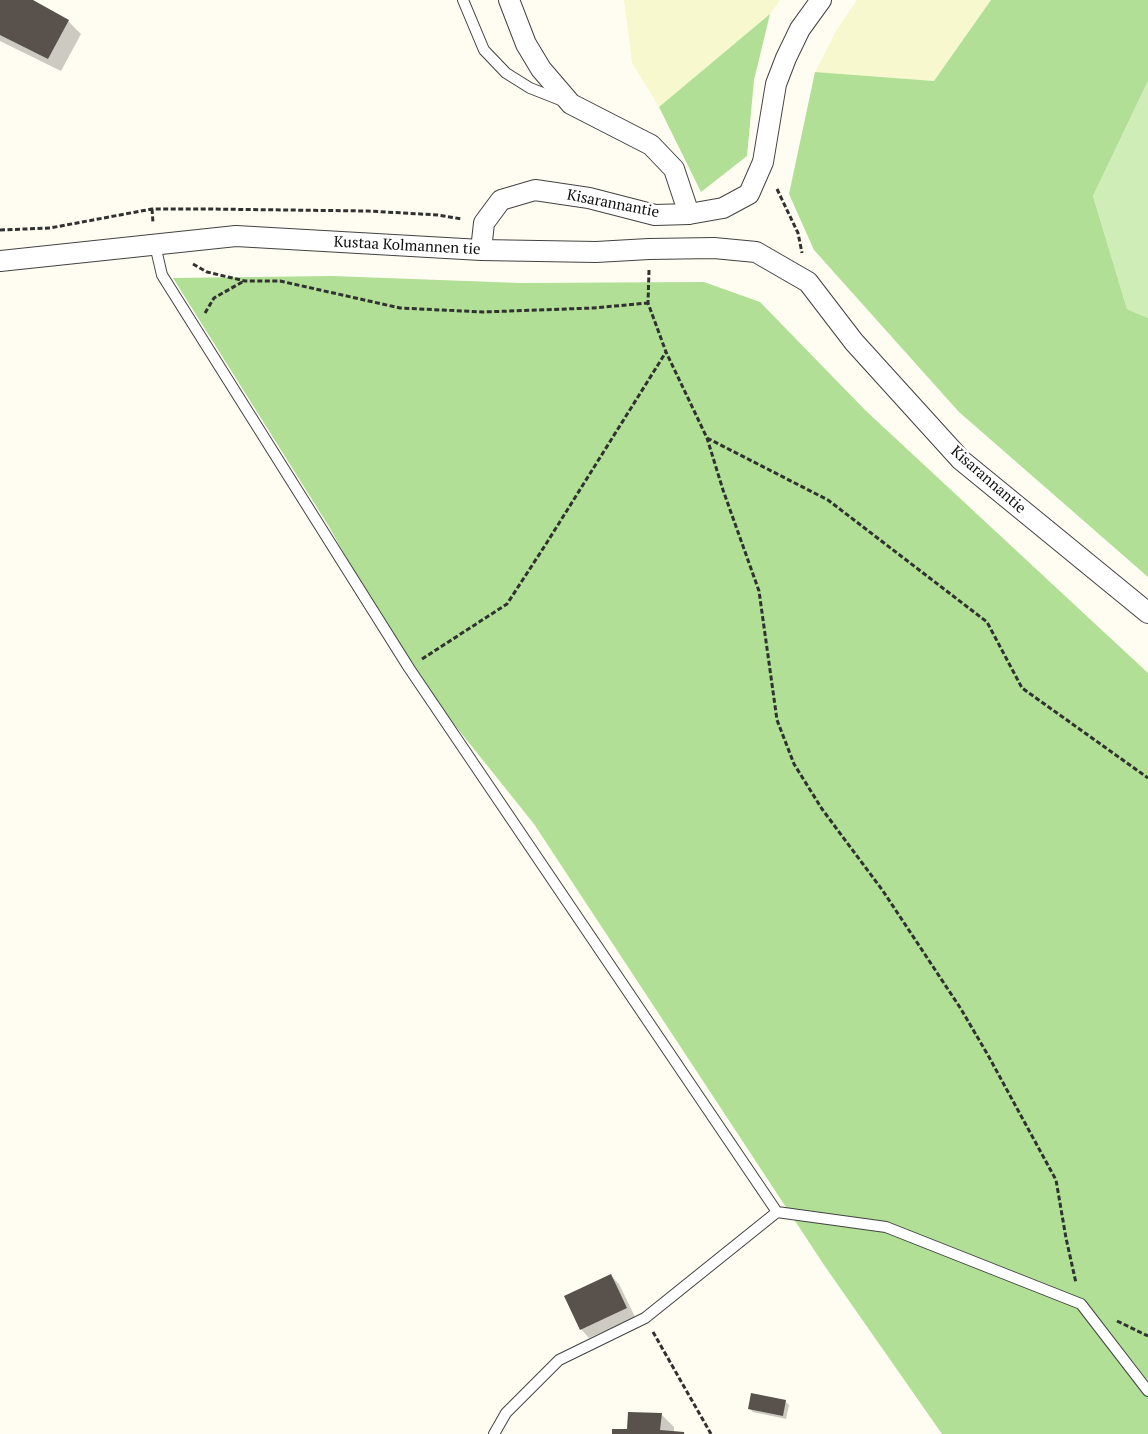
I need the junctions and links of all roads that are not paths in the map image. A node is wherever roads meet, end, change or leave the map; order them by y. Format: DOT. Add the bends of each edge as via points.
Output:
graph roads {
  1 [pos="463,0"];
  2 [pos="509,0"];
  3 [pos="821,0"];
  4 [pos="571,104"];
  5 [pos="689,214"];
  6 [pos="156,245"];
  7 [pos="481,250"];
  8 [pos="0,261"];
  9 [pos="808,282"];
  10 [pos="1148,613"];
  11 [pos="776,1212"];
  12 [pos="1148,1391"];
  13 [pos="494,1434"];
  1 -- 4 [label="lane" via="484,50 506,73 530,88"];
  2 -- 4 [label="street" via="526,44 541,70"];
  3 -- 5 [label="street, Kisarannantie" via="800,29 776,84 763,162 749,194 723,208"];
  4 -- 5 [label="street" via="651,145 674,169"];
  5 -- 7 [label="street, Kisarannantie" via="655,215 589,198 536,190 502,200 484,223"];
  6 -- 7 [label="street, Kustaa Kolmannen tie" via="236,236"];
  6 -- 8 [label="street, Kustaa Kolmannen tie"];
  6 -- 11 [label="lane" via="162,275 409,668"];
  7 -- 9 [label="street, Kustaa Kolmannen tie" via="596,252 714,248 756,252"];
  9 -- 10 [label="street, Kisarannantie" via="854,342 961,460"];
  11 -- 12 [label="lane" via="886,1227 1081,1304"];
  11 -- 13 [label="lane" via="645,1318 559,1360 506,1413"];
}
